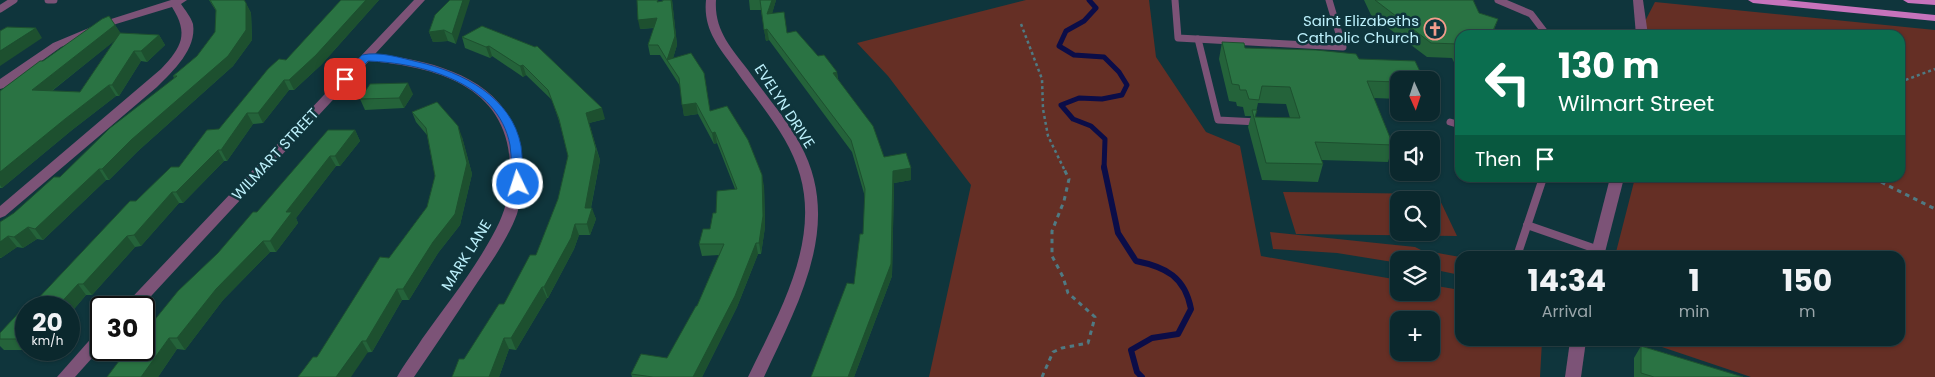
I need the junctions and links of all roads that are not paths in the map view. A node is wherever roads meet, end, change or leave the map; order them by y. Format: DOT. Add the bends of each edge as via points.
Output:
graph roads {
  1 [pos="14,0"];
  2 [pos="48,0"];
  3 [pos="54,0"];
  4 [pos="420,0"];
  5 [pos="711,0"];
  6 [pos="1175,0"];
  7 [pos="1329,0"];
  8 [pos="1498,0"];
  9 [pos="1638,0"];
  10 [pos="1753,0"];
  11 [pos="1908,0"];
  12 [pos="179,1"];
  13 [pos="1935,2"];
  14 [pos="0,9"];
  15 [pos="1935,18"];
  16 [pos="1543,30"];
  17 [pos="1641,30"];
  18 [pos="1198,39"];
  19 [pos="365,58"];
  20 [pos="0,85"];
  21 [pos="1450,122"];
  22 [pos="1263,123"];
  23 [pos="1455,124"];
  24 [pos="1542,182"];
  25 [pos="1616,182"];
  26 [pos="0,213"];
  27 [pos="1527,225"];
  28 [pos="1519,251"];
  29 [pos="1593,251"];
  30 [pos="1599,251"];
  31 [pos="141,296"];
  32 [pos="1577,346"];
  33 [pos="90,350"];
  34 [pos="65,377"];
  35 [pos="405,377"];
  36 [pos="756,377"];
  37 [pos="1573,377"];
  1 -- 14 [label="lane"];
  2 -- 3 [label="lane"];
  4 -- 19 [label="street, WILMART STREET"];
  5 -- 36 [label="street, EVELYN DRIVE" via="710,15 722,43 794,146 805,168 812,204 811,239 802,274"];
  6 -- 18 [label="lane" via="1178,38"];
  7 -- 18 [label="lane" via="1343,47"];
  8 -- 16 [label="lane" via="1531,14"];
  9 -- 17 [label="street"];
  10 -- 15 [label="main road"];
  11 -- 13 [label="main road"];
  12 -- 20 [label="street" via="112,22 57,45"];
  12 -- 26 [label="street" via="187,23 186,38 175,63"];
  18 -- 22 [label="lane" via="1218,120"];
  19 -- 31 [label="street, WILMART STREET"];
  19 -- 35 [label="street, MARK LANE" via="391,59 435,69 465,82 490,98 506,120 515,145 518,184 497,243"];
  21 -- 23 [label="lane"];
  24 -- 27 [label="lane"];
  25 -- 30 [label="street"];
  27 -- 28 [label="lane"];
  27 -- 29 [label="lane"];
  32 -- 37 [label="street"];
  33 -- 34 [label="street"];
}
